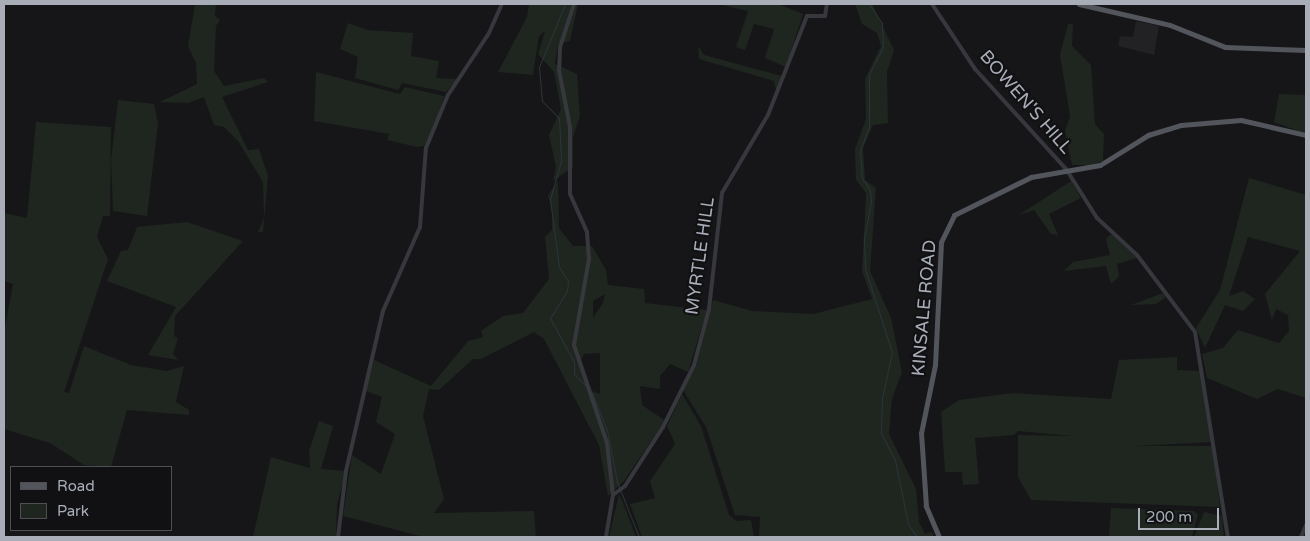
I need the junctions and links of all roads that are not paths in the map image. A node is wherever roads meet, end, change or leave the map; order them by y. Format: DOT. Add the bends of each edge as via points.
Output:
graph roads {
  1 [pos="502,4"];
  2 [pos="574,4"];
  3 [pos="827,4"];
  4 [pos="932,4"];
  5 [pos="1079,4"];
  6 [pos="1306,50"];
  7 [pos="1306,135"];
  8 [pos="1066,169"];
  9 [pos="613,495"];
  10 [pos="1306,525"];
  11 [pos="338,537"];
  12 [pos="606,537"];
  13 [pos="939,537"];
  14 [pos="1228,537"];
  15 [pos="1301,537"];
  1 -- 11 [label="street" via="489,34 448,94 426,148 420,227 383,311 346,471"];
  2 -- 9 [label="street" via="558,62 570,127 570,194 589,239 587,286 574,339 606,438"];
  3 -- 9 [label="street, MYRTLE HILL" via="825,16 807,16 768,115 722,193 709,309 694,365 663,427 620,491"];
  4 -- 8 [label="street, BOWEN'S HILL" via="975,69"];
  5 -- 6 [label="main road" via="1170,25 1225,47"];
  7 -- 8 [label="main road, KINSALE ROAD" via="1261,122 1205,120 1148,135 1100,165"];
  8 -- 13 [label="main road, KINSALE ROAD" via="1024,179 978,200 958,211 945,228 935,365 920,442 926,506"];
  8 -- 14 [label="street, BOWEN'S HILL" via="1093,214 1137,255 1194,332"];
  9 -- 12 [label="street"];
  10 -- 15 [label="street"];
}
